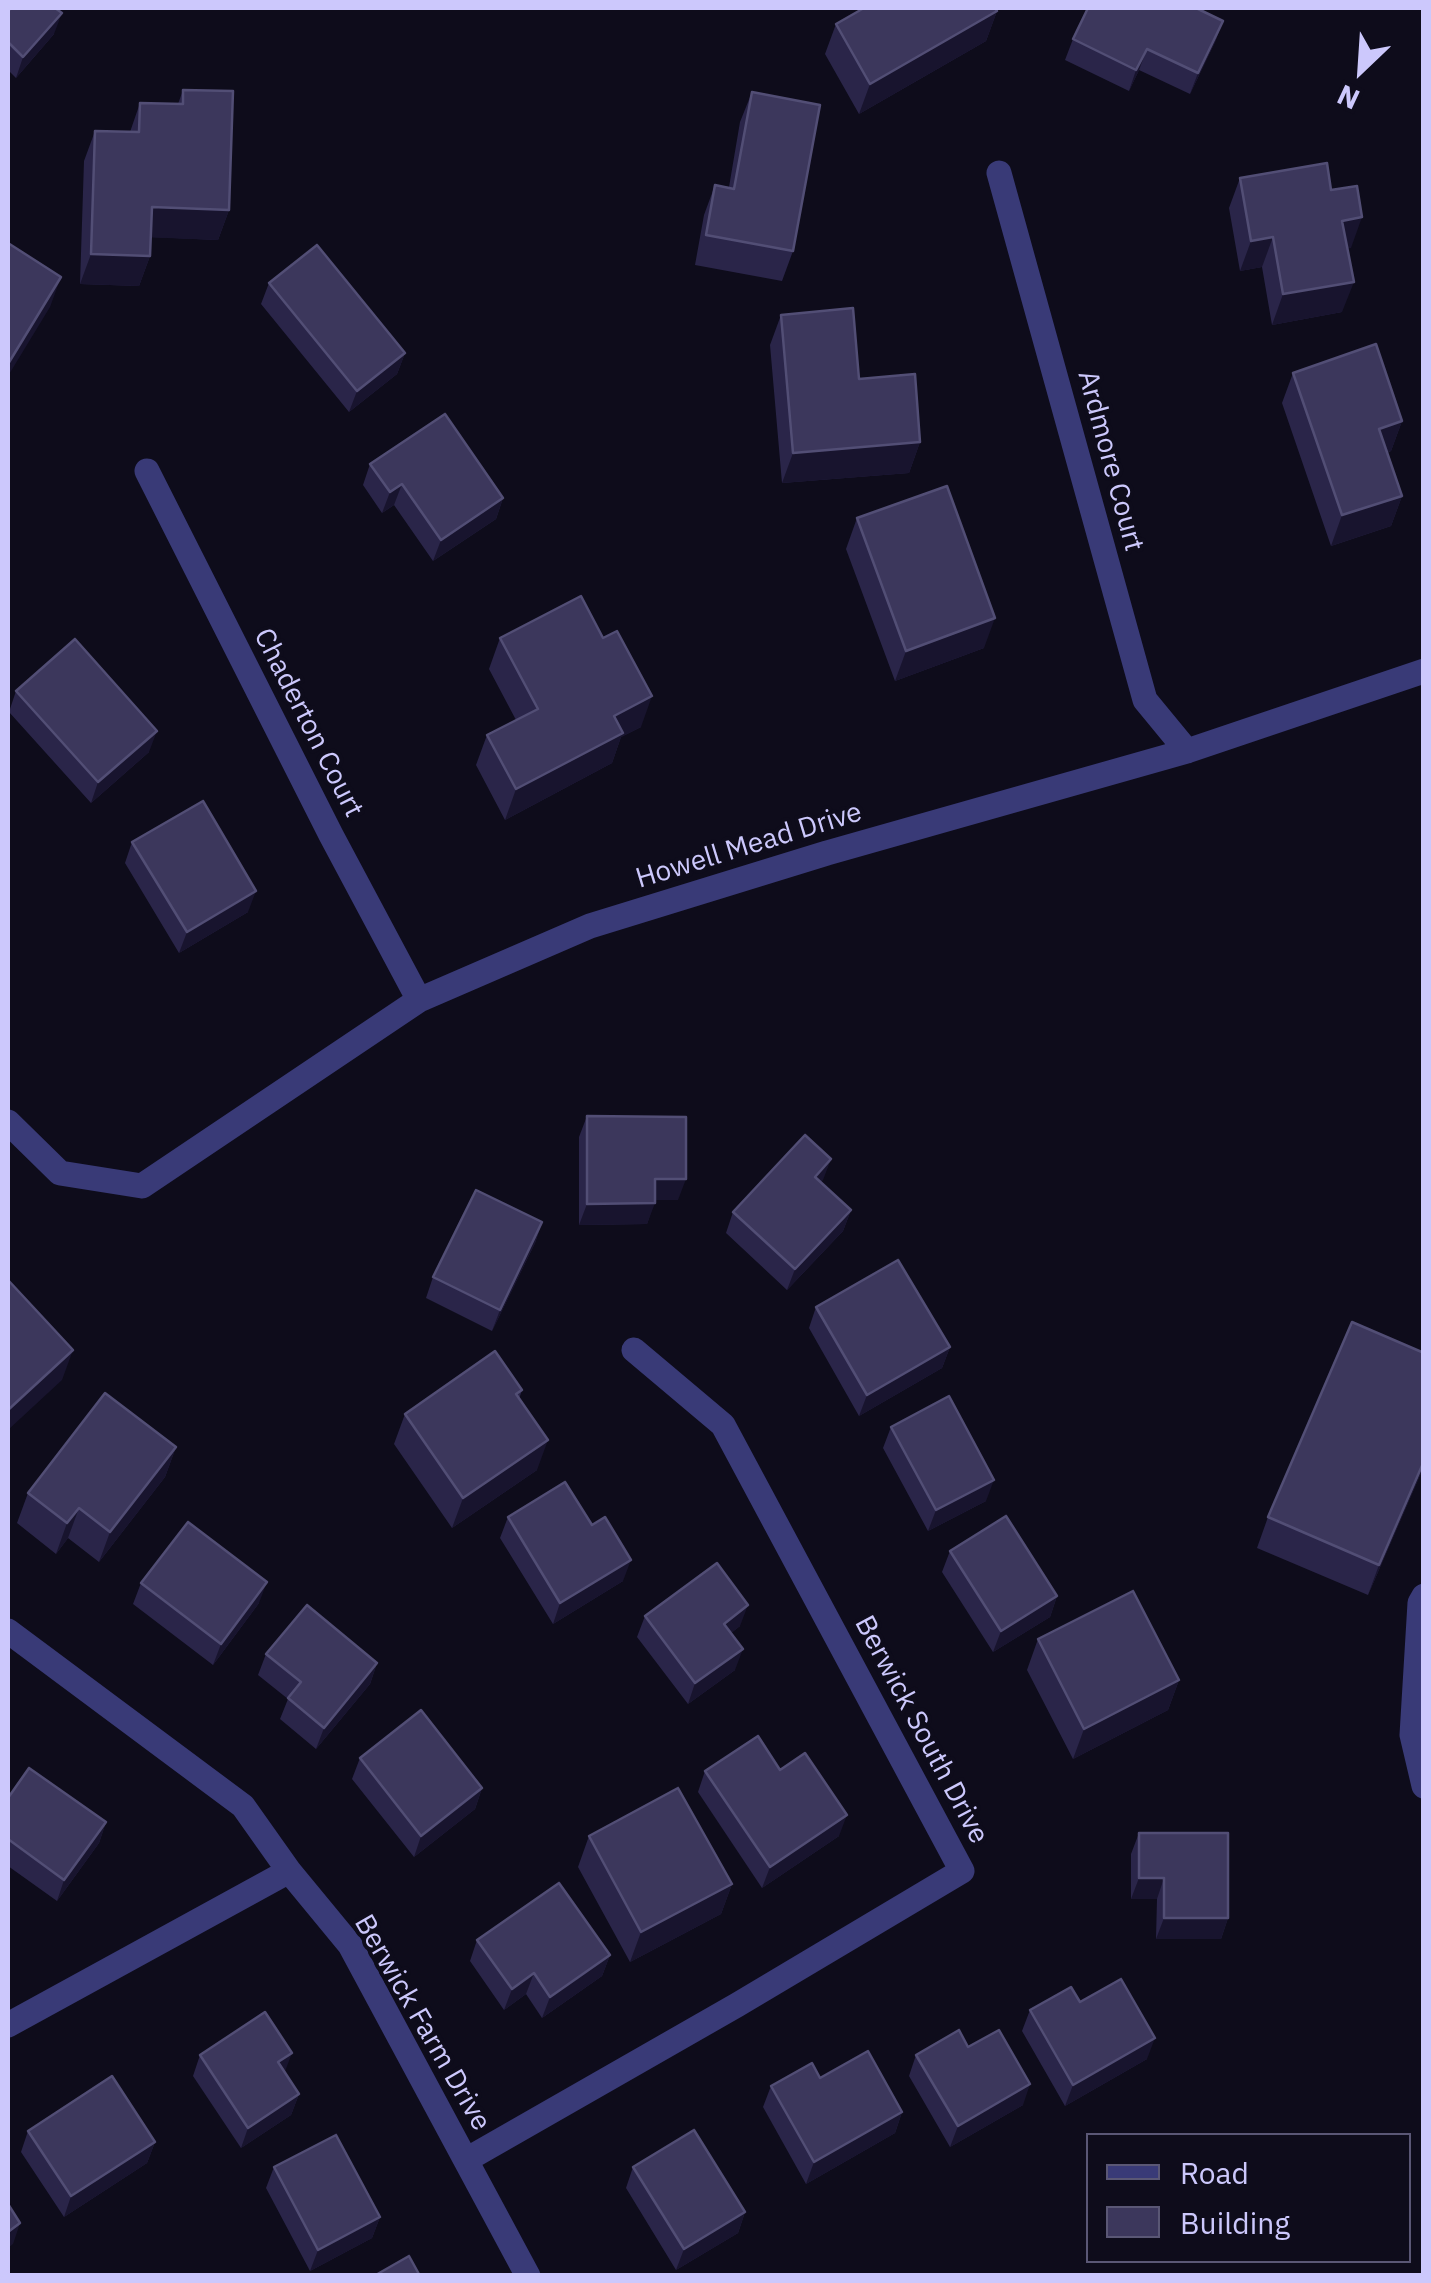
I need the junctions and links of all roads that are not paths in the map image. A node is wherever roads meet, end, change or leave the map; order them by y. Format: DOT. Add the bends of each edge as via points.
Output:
graph roads {
  1 [pos="999,173"];
  2 [pos="147,471"];
  3 [pos="1424,671"];
  4 [pos="1187,751"];
  5 [pos="419,1000"];
  6 [pos="8,1122"];
  7 [pos="634,1350"];
  8 [pos="1424,1596"];
  9 [pos="8,1631"];
  10 [pos="1424,1786"];
  11 [pos="290,1871"];
  12 [pos="8,2025"];
  13 [pos="466,2160"];
  14 [pos="528,2276"];
  1 -- 4 [label="street, Ardmore Court" via="1145,700"];
  2 -- 5 [label="street, Chaderton Court"];
  3 -- 4 [label="street, Howell Mead Drive"];
  4 -- 5 [label="street, Howell Mead Drive" via="590,926"];
  5 -- 6 [label="street, Howell Mead Drive" via="142,1186 60,1173"];
  7 -- 13 [label="street, Berwick South Drive" via="723,1424 962,1872"];
  8 -- 10 [label="street" via="1412,1736"];
  9 -- 11 [label="street, Berwick Farm Drive" via="243,1806"];
  11 -- 12 [label="street"];
  11 -- 13 [label="street, Berwick Farm Drive" via="350,1945"];
  13 -- 14 [label="street, Berwick Farm Drive"];
}
